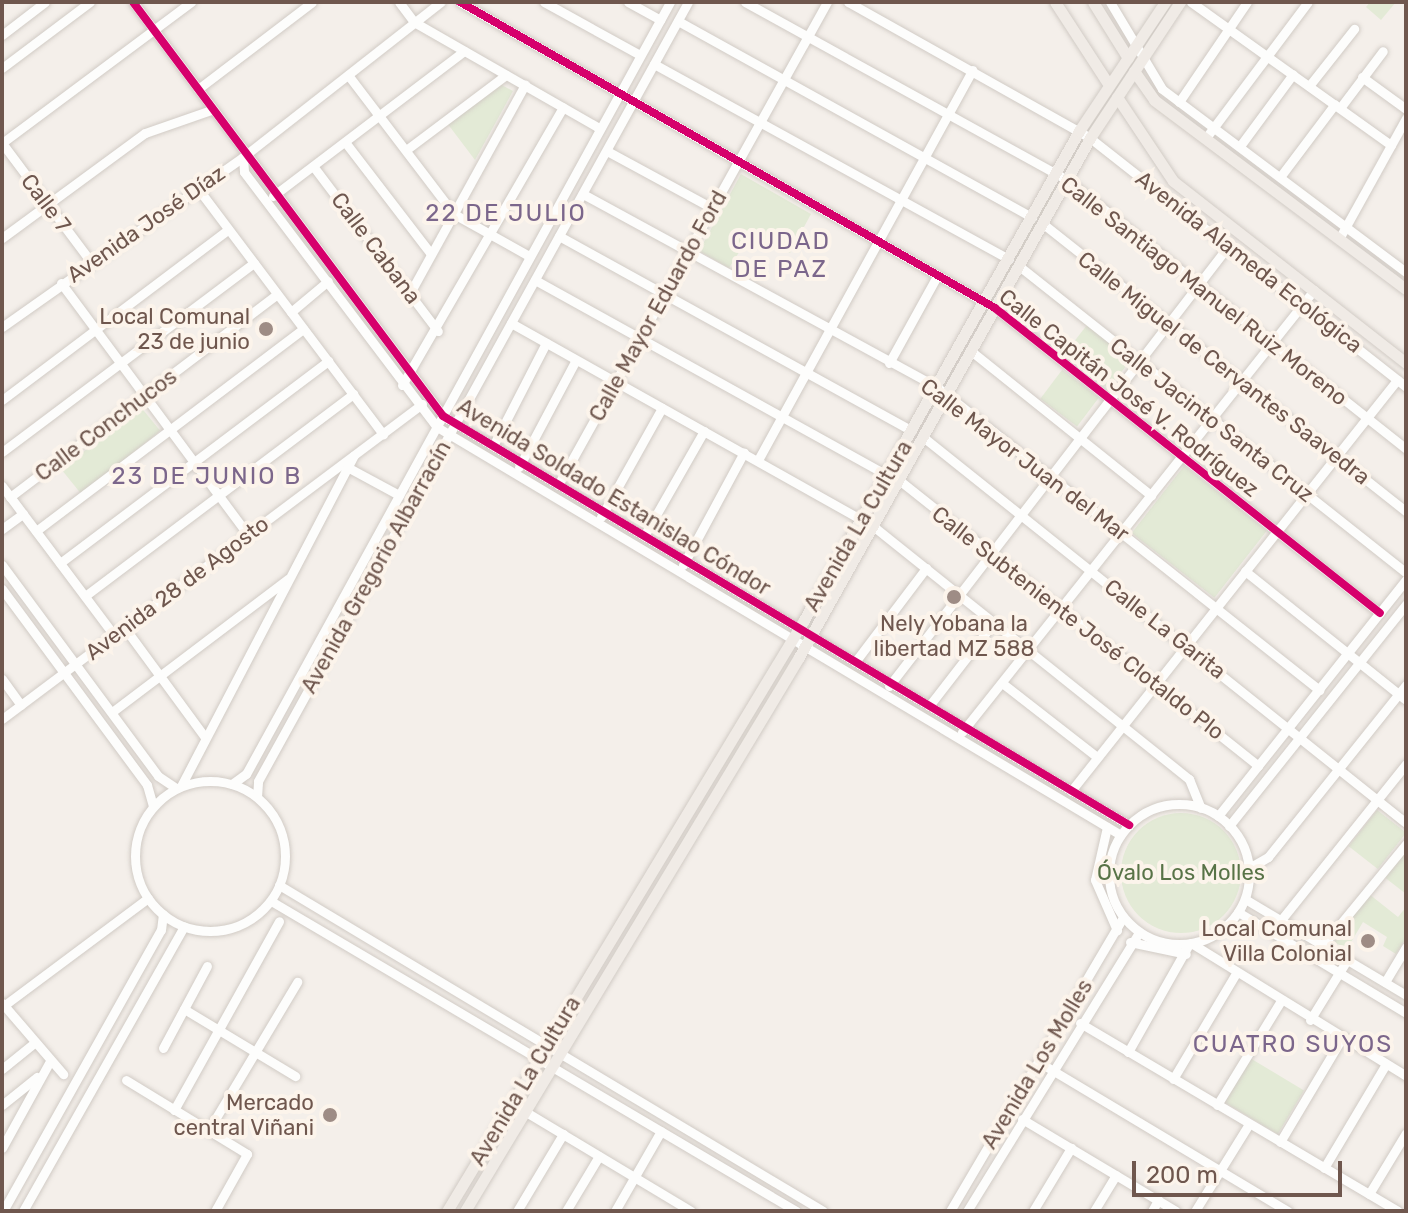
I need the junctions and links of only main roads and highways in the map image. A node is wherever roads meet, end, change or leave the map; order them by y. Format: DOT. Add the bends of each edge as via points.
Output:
graph roads {
  1 [pos="1055,2"];
  2 [pos="1093,2"];
  3 [pos="1165,2"];
  4 [pos="1180,2"];
  5 [pos="1134,55"];
  6 [pos="1134,71"];
  7 [pos="1109,85"];
  8 [pos="1117,97"];
  9 [pos="1037,220"];
  10 [pos="1406,289"];
  11 [pos="990,305"];
  12 [pos="1406,363"];
  13 [pos="942,390"];
  14 [pos="917,434"];
  15 [pos="804,636"];
  16 [pos="668,843"];
  17 [pos="681,851"];
  18 [pos="447,1211"];
  19 [pos="465,1211"];
  1 -- 7 [label="main road"];
  2 -- 5 [label="main road"];
  3 -- 5 [label="main road, Avenida La Cultura"];
  4 -- 5 [label="main road, Avenida La Cultura"];
  5 -- 6 [label="main road, Avenida La Cultura"];
  5 -- 7 [label="main road, Avenida La Cultura"];
  6 -- 8 [label="main road, Avenida La Cultura"];
  6 -- 10 [label="main road" via="1154,100"];
  7 -- 9 [label="main road, Avenida La Cultura" via="1055,174"];
  8 -- 9 [label="main road, Avenida La Cultura"];
  8 -- 12 [label="main road, Avenida Alameda Ecológica" via="1161,170"];
  9 -- 11 [label="main road, Avenida La Cultura"];
  11 -- 13 [label="main road, Avenida La Cultura"];
  11 -- 13 [label="main road, Avenida La Cultura" via="971,351"];
  13 -- 14 [label="main road, Avenida La Cultura"];
  14 -- 15 [label="main road, Avenida La Cultura" via="861,520"];
  14 -- 15 [label="main road, Avenida La Cultura" via="899,480"];
  15 -- 16 [label="main road, Avenida La Cultura" via="792,639"];
  15 -- 17 [label="main road, Avenida La Cultura"];
  16 -- 17 [label="main road"];
  16 -- 18 [label="main road, Avenida La Cultura"];
  17 -- 19 [label="main road, Avenida La Cultura"];
}
